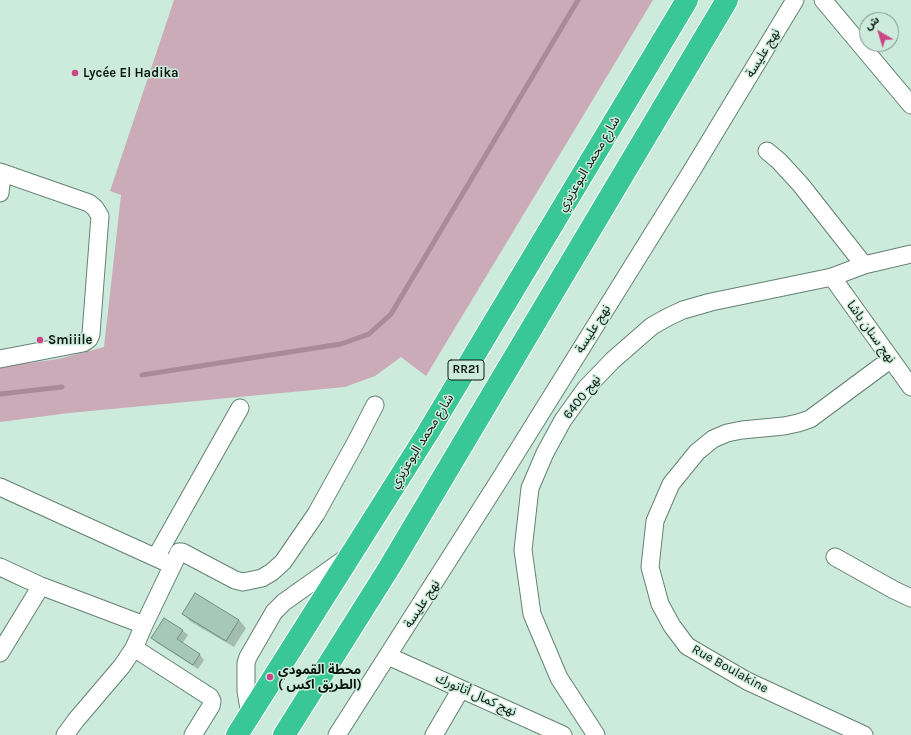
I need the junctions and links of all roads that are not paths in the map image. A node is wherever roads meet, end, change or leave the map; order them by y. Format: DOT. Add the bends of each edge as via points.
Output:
graph roads {
  1 [pos="687,0"];
  2 [pos="727,0"];
  3 [pos="795,0"];
  4 [pos="823,0"];
  5 [pos="911,106"];
  6 [pos="767,151"];
  7 [pos="1,173"];
  8 [pos="0,193"];
  9 [pos="911,254"];
  10 [pos="864,266"];
  11 [pos="832,277"];
  12 [pos="0,359"];
  13 [pos="891,359"];
  14 [pos="911,387"];
  15 [pos="375,405"];
  16 [pos="240,408"];
  17 [pos="543,410"];
  18 [pos="563,420"];
  19 [pos="0,487"];
  20 [pos="352,553"];
  21 [pos="835,557"];
  22 [pos="156,558"];
  23 [pos="172,565"];
  24 [pos="0,567"];
  25 [pos="41,586"];
  26 [pos="911,598"];
  27 [pos="144,626"];
  28 [pos="134,648"];
  29 [pos="0,653"];
  30 [pos="388,656"];
  31 [pos="461,689"];
  32 [pos="250,715"];
  33 [pos="65,735"];
  34 [pos="193,735"];
  35 [pos="237,735"];
  36 [pos="284,735"];
  37 [pos="337,735"];
  38 [pos="434,735"];
  39 [pos="563,735"];
  40 [pos="596,735"];
  41 [pos="864,735"];
  1 -- 20 [label="highway, شارع محمد البوعزيزي / RR21" via="427,434"];
  2 -- 36 [label="highway, RR21" via="389,568"];
  3 -- 17 [label="street, نهج عليسة"];
  4 -- 5 [label="street"];
  6 -- 10 [label="street" via="801,185"];
  7 -- 8 [label="street"];
  7 -- 12 [label="street" via="89,203 96,208 100,216 91,334 88,339 83,343"];
  9 -- 10 [label="street, نهج 6400"];
  10 -- 11 [label="street, نهج 6400"];
  11 -- 13 [label="street, نهج سنان باشا"];
  11 -- 18 [label="street, نهج 6400" via="711,302 668,317 652,326 613,360 586,388"];
  13 -- 14 [label="street, نهج سنان باشا"];
  13 -- 41 [label="street, Rue Boulakine" via="810,419 784,426 728,433 713,439 697,452 671,484 655,520 650,567 660,604 687,646 747,681"];
  15 -- 23 [label="street" via="316,514 283,562 272,572 262,578 243,582 181,551"];
  16 -- 22 [label="street"];
  17 -- 18 [label="street"];
  17 -- 30 [label="street, نهج عليسة"];
  18 -- 40 [label="street, نهج 6400" via="530,488 523,550 532,614 559,678"];
  19 -- 22 [label="street"];
  20 -- 32 [label="highway, شارع محمد البوعزيزي / RR21"];
  20 -- 32 [label="street" via="274,612 246,663 246,691"];
  21 -- 26 [label="street"];
  22 -- 23 [label="street"];
  23 -- 27 [label="street"];
  24 -- 25 [label="street"];
  25 -- 27 [label="street"];
  25 -- 29 [label="street"];
  27 -- 28 [label="street"];
  28 -- 33 [label="street"];
  28 -- 34 [label="street" via="210,697 211,706"];
  30 -- 31 [label="street, نهج كمال أتاتورك"];
  30 -- 37 [label="street, نهج عليسة"];
  31 -- 38 [label="street"];
  31 -- 39 [label="street, نهج كمال أتاتورك"];
  32 -- 35 [label="highway, شارع محمد البوعزيزي / RR21"];
}
